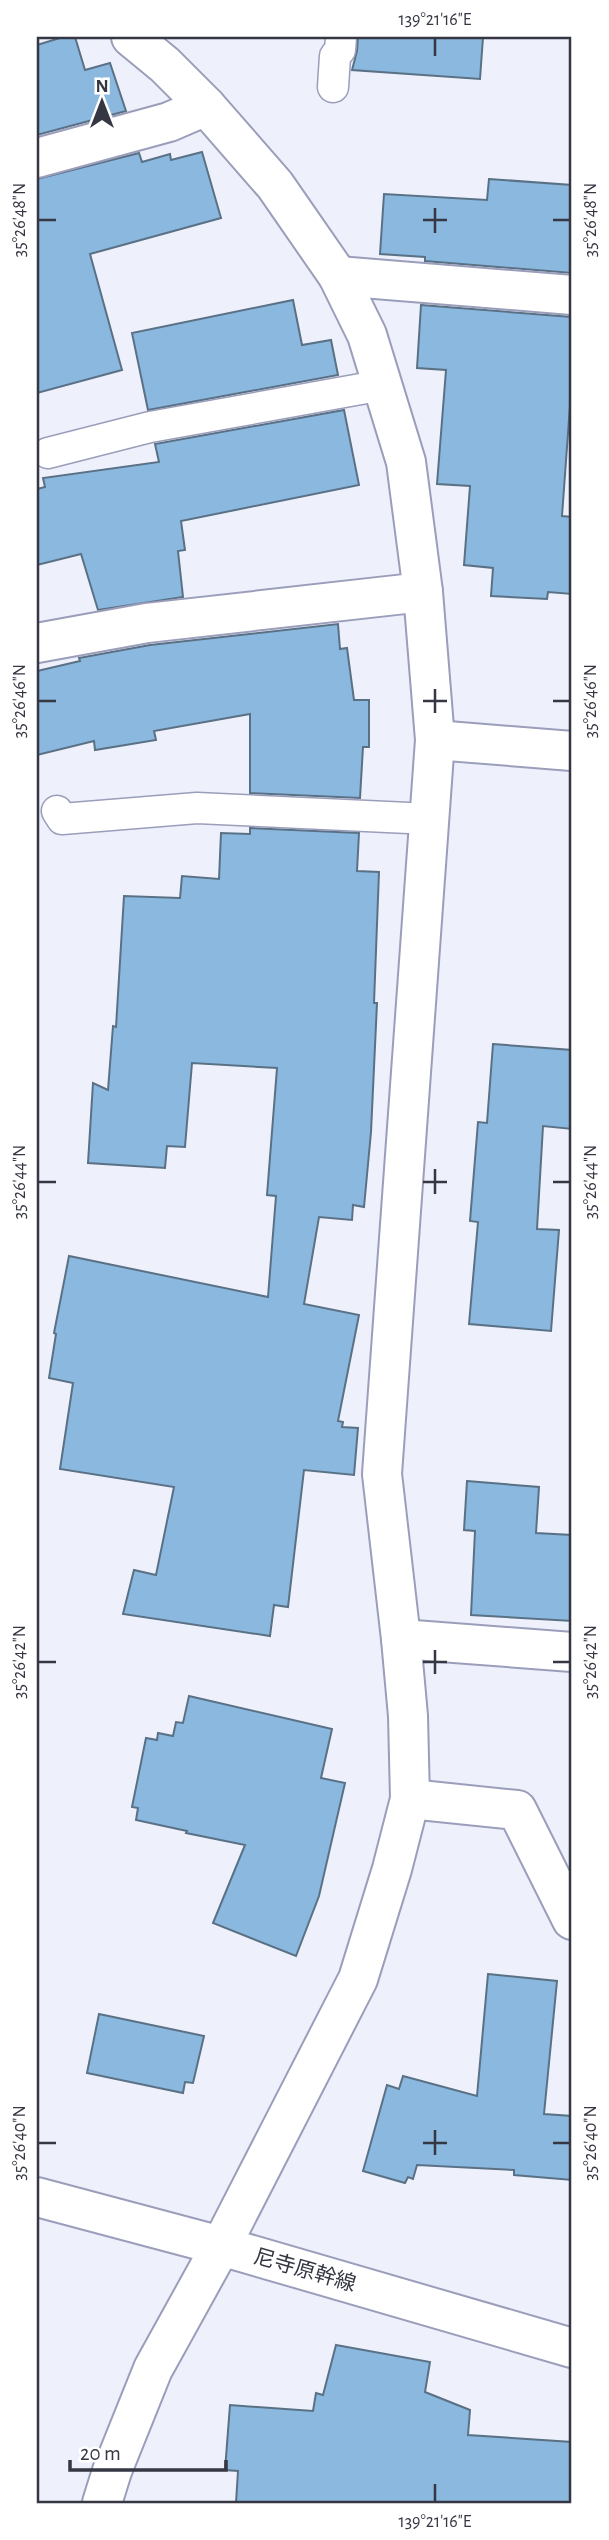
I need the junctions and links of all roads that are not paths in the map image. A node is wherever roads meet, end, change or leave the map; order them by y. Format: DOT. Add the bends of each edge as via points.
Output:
graph roads {
  1 [pos="131,37"];
  2 [pos="341,37"];
  3 [pos="333,87"];
  4 [pos="206,106"];
  5 [pos="37,158"];
  6 [pos="338,276"];
  7 [pos="572,295"];
  8 [pos="383,385"];
  9 [pos="48,453"];
  10 [pos="423,592"];
  11 [pos="37,643"];
  12 [pos="435,740"];
  13 [pos="572,751"];
  14 [pos="57,811"];
  15 [pos="430,819"];
  16 [pos="401,1639"];
  17 [pos="572,1652"];
  18 [pos="410,1799"];
  19 [pos="572,1920"];
  20 [pos="37,2197"];
  21 [pos="221,2246"];
  22 [pos="572,2348"];
  23 [pos="102,2503"];
  1 -- 4 [label="street"];
  2 -- 3 [label="lane"];
  4 -- 5 [label="street" via="169,122"];
  4 -- 6 [label="street" via="275,185"];
  6 -- 7 [label="street"];
  6 -- 8 [label="street" via="367,335"];
  8 -- 9 [label="lane" via="150,427"];
  8 -- 10 [label="street" via="406,462"];
  10 -- 11 [label="street" via="147,623"];
  10 -- 12 [label="street"];
  12 -- 13 [label="street"];
  12 -- 15 [label="street"];
  14 -- 15 [label="lane" via="62,819 196,801"];
  15 -- 16 [label="street" via="382,1474"];
  16 -- 17 [label="street"];
  16 -- 18 [label="street"];
  18 -- 19 [label="street" via="517,1810"];
  18 -- 21 [label="street" via="358,1979"];
  20 -- 21 [label="street, 尼寺原幹線"];
  21 -- 22 [label="street, 尼寺原幹線"];
  21 -- 23 [label="street" via="153,2369"];
}
